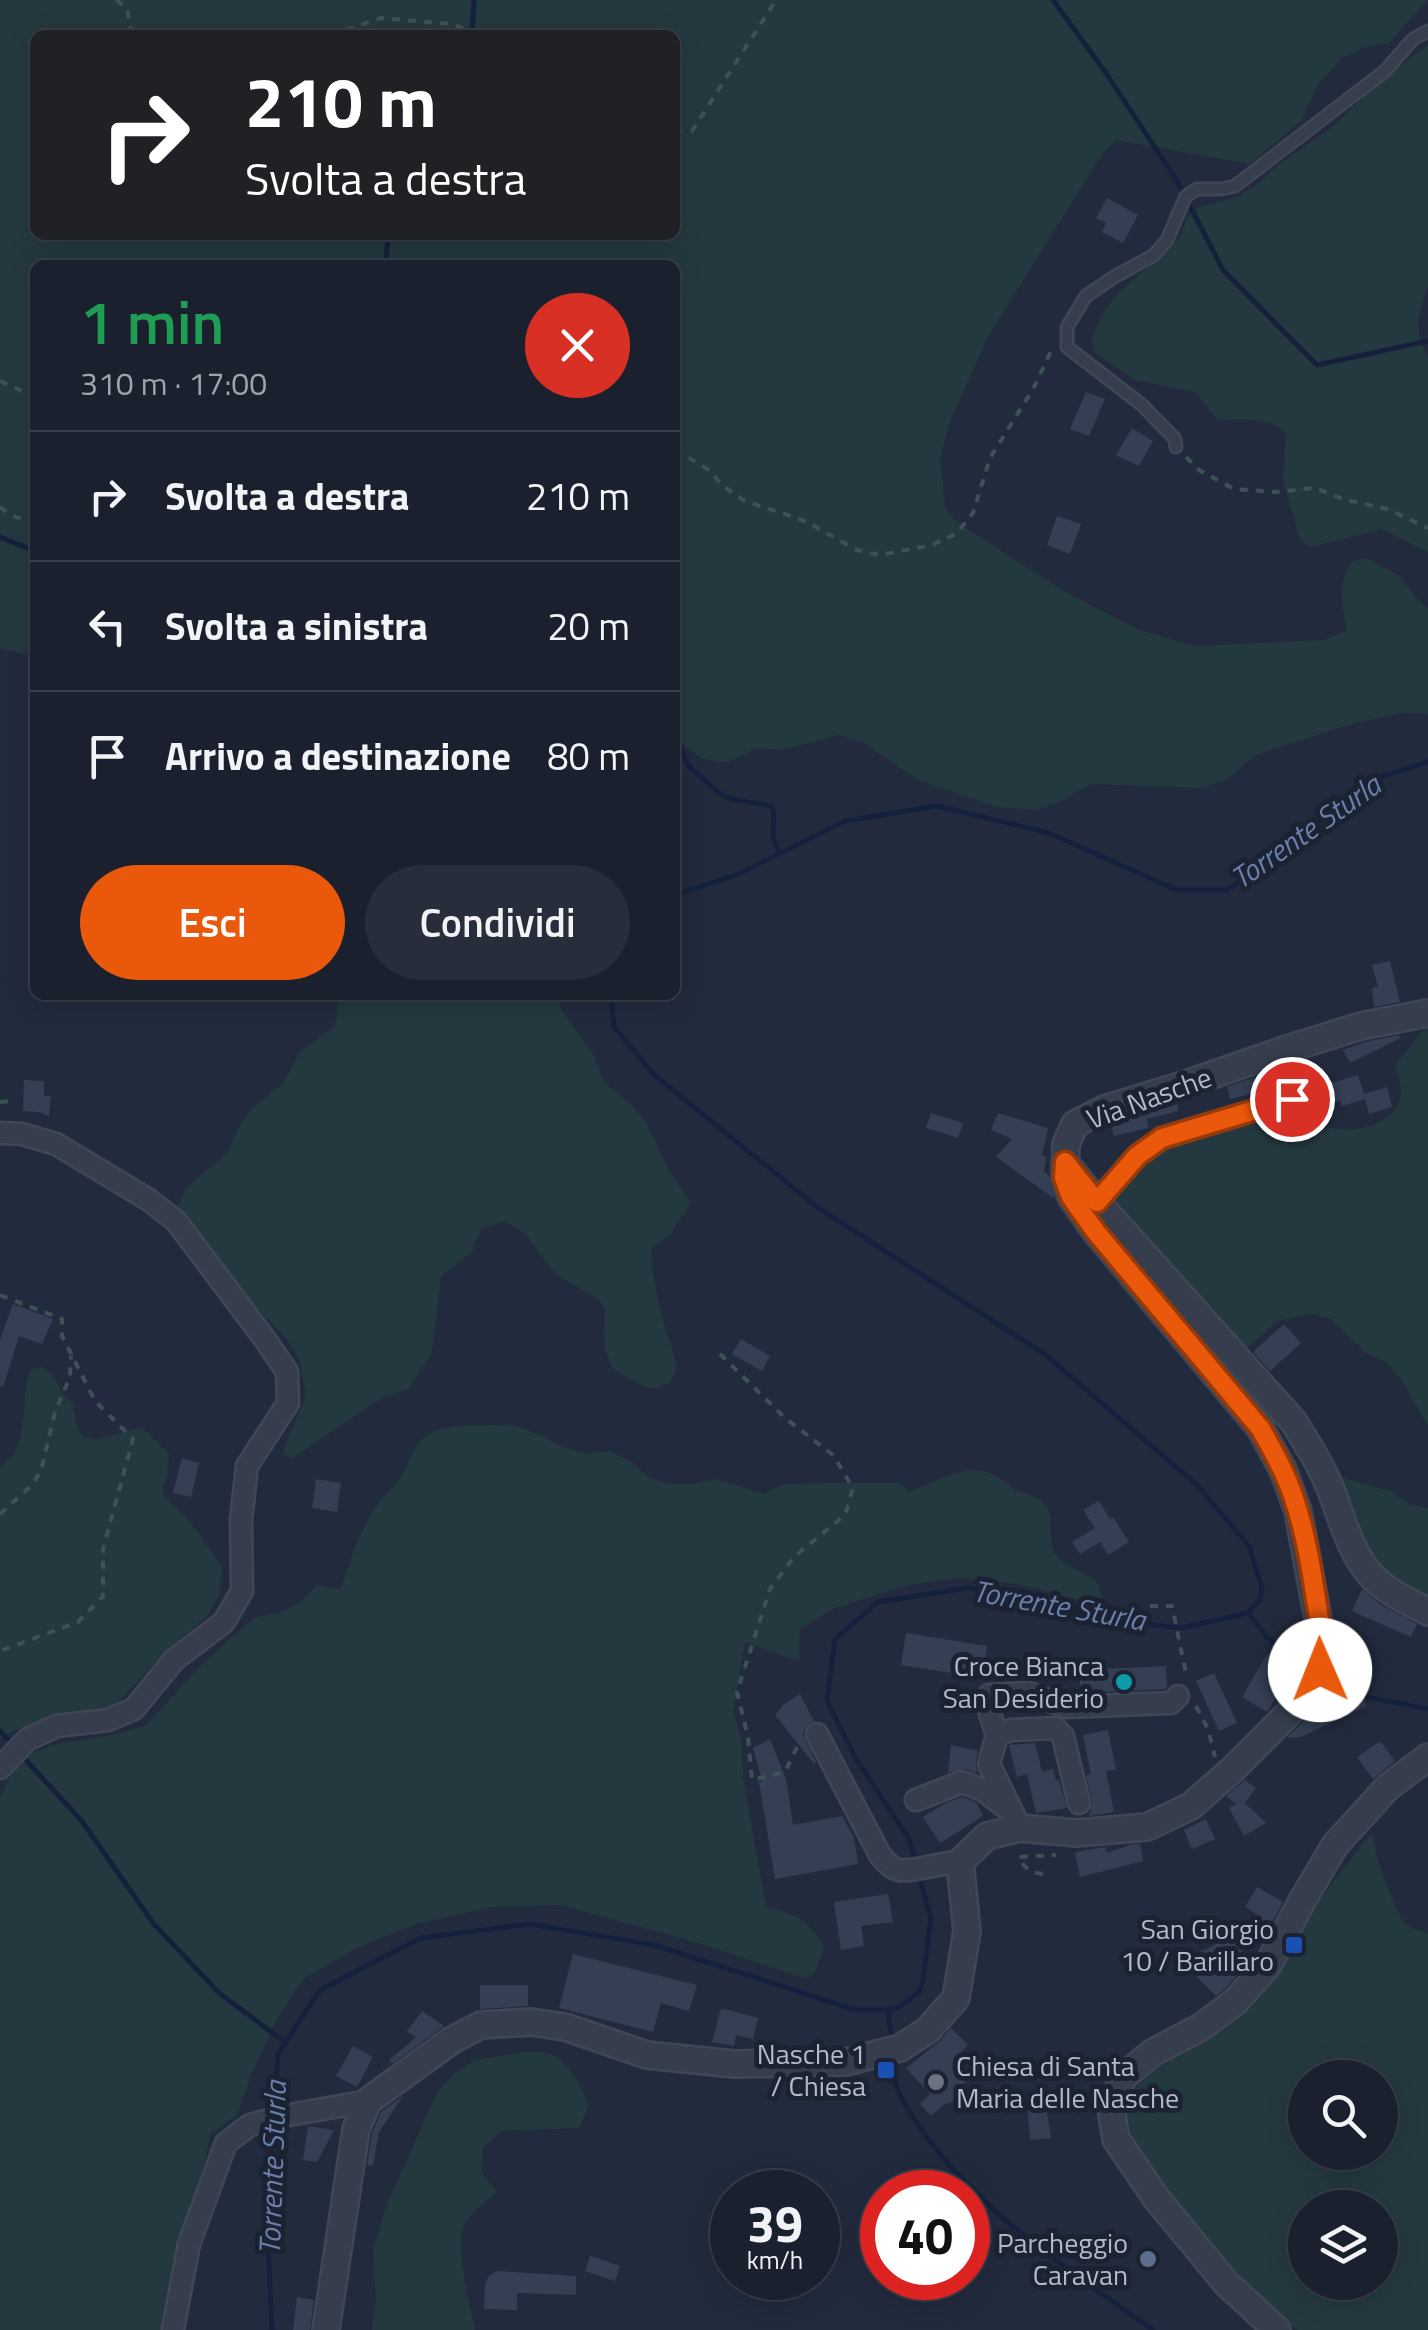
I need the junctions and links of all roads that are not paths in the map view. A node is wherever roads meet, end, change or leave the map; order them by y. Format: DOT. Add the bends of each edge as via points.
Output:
graph roads {
  1 [pos="1428,31"];
  2 [pos="1176,447"];
  3 [pos="1428,1014"];
  4 [pos="1292,1099"];
  5 [pos="0,1133"];
  6 [pos="1065,1162"];
  7 [pos="1097,1202"];
  8 [pos="1428,1612"];
  9 [pos="1186,1694"];
  10 [pos="817,1734"];
  11 [pos="998,1735"];
  12 [pos="1428,1757"];
  13 [pos="0,1768"];
  14 [pos="916,1800"];
  15 [pos="1079,1803"];
  16 [pos="1015,1820"];
  17 [pos="952,1862"];
  18 [pos="368,2100"];
  19 [pos="173,2330"];
  20 [pos="326,2330"];
  21 [pos="1277,2330"];
  1 -- 2 [label="lane" via="1236,186 1186,196 1154,255 1086,296 1067,327 1067,346 1142,405"];
  3 -- 6 [label="street, Via Nasche" via="1362,1026 1104,1109 1076,1124"];
  4 -- 7 [label="street" via="1162,1138"];
  5 -- 13 [label="street" via="56,1144 176,1222 287,1372 288,1402 247,1466 242,1590 224,1622 174,1660 134,1709 28,1739"];
  6 -- 7 [label="street"];
  6 -- 16 [label="street, Via Nasche" via="1071,1197 1096,1232 1260,1428 1278,1459 1298,1510 1323,1659 1310,1690 1191,1806 1146,1827 1076,1833"];
  7 -- 8 [label="street" via="1294,1422 1370,1574"];
  9 -- 11 [label="street" via="1171,1703 1066,1706 1029,1693 989,1695"];
  10 -- 17 [label="street" via="889,1866"];
  11 -- 15 [label="street" via="1056,1728"];
  11 -- 16 [label="street" via="989,1764"];
  12 -- 21 [label="street" via="1388,1787 1335,1845 1268,1965 1236,2000 1123,2077 1112,2110 1116,2139 1156,2198 1227,2284"];
  14 -- 16 [label="street, Via Nasche" via="962,1782 983,1790"];
  16 -- 17 [label="street, Via Nasche"];
  17 -- 18 [label="street" via="967,1931 956,1998 928,2030 890,2051 846,2062 734,2064 646,2055 565,2027 481,2025"];
  18 -- 19 [label="street" via="250,2125 226,2143 189,2244"];
  18 -- 20 [label="street" via="356,2128"];
}
